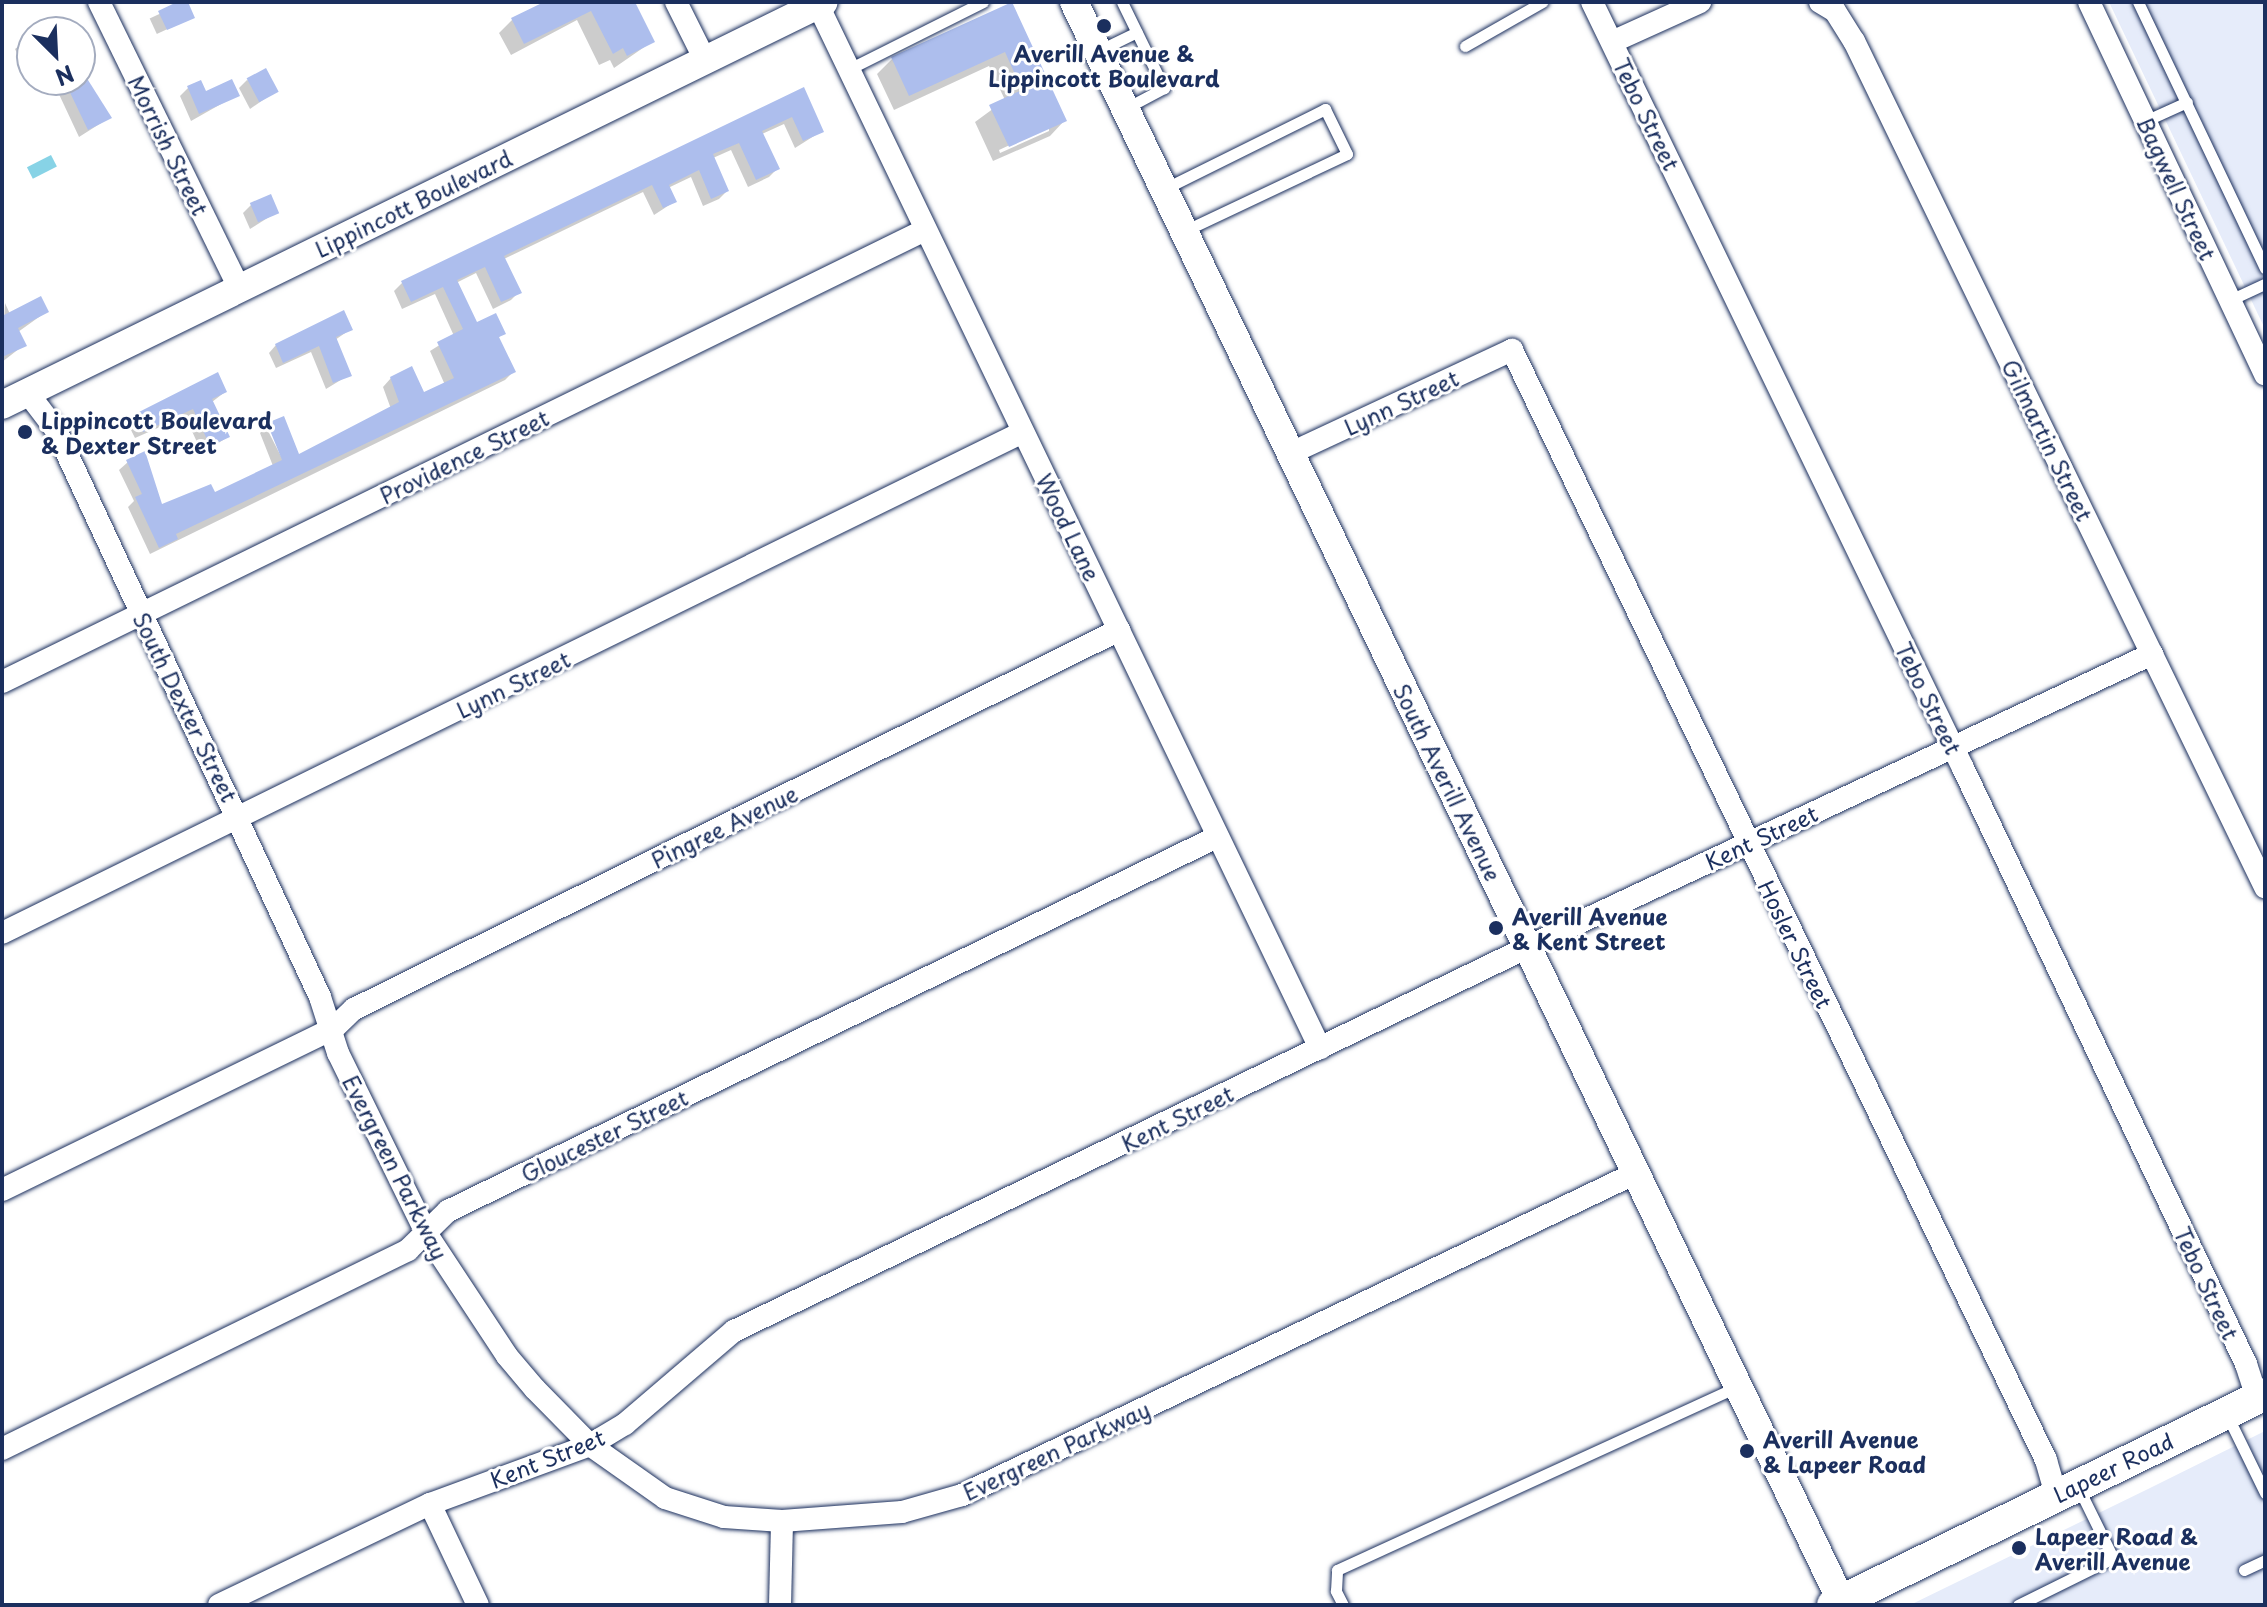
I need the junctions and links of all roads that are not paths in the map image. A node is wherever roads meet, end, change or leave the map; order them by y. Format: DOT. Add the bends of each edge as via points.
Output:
graph roads {
  1 [pos="99,2"];
  2 [pos="676,2"];
  3 [pos="983,2"];
  4 [pos="1074,2"];
  5 [pos="1122,2"];
  6 [pos="1542,2"];
  7 [pos="1592,2"];
  8 [pos="1700,2"];
  9 [pos="1820,2"];
  10 [pos="2089,2"];
  11 [pos="2138,2"];
  12 [pos="805,6"];
  13 [pos="1137,32"];
  14 [pos="1612,42"];
  15 [pos="1465,46"];
  16 [pos="1098,51"];
  17 [pos="705,60"];
  18 [pos="847,70"];
  19 [pos="2187,102"];
  20 [pos="1125,109"];
  21 [pos="2145,121"];
  22 [pos="1164,189"];
  23 [pos="925,230"];
  24 [pos="1184,231"];
  25 [pos="2265,268"];
  26 [pos="2265,284"];
  27 [pos="239,288"];
  28 [pos="2230,300"];
  29 [pos="1512,350"];
  30 [pos="2265,374"];
  31 [pos="15,399"];
  32 [pos="1023,432"];
  33 [pos="1291,453"];
  34 [pos="141,613"];
  35 [pos="1119,630"];
  36 [pos="2152,654"];
  37 [pos="2,682"];
  38 [pos="1953,747"];
  39 [pos="239,818"];
  40 [pos="1217,837"];
  41 [pos="1748,843"];
  42 [pos="2265,887"];
  43 [pos="2,933"];
  44 [pos="1527,947"];
  45 [pos="334,1028"];
  46 [pos="1320,1048"];
  47 [pos="1636,1173"];
  48 [pos="2,1190"];
  49 [pos="426,1233"];
  50 [pos="1738,1386"];
  51 [pos="2261,1396"];
  52 [pos="2225,1413"];
  53 [pos="590,1445"];
  54 [pos="2,1449"];
  55 [pos="2067,1490"];
  56 [pos="2265,1493"];
  57 [pos="430,1504"];
  58 [pos="782,1521"];
  59 [pos="2265,1560"];
  60 [pos="2244,1570"];
  61 [pos="1839,1604"];
  62 [pos="219,1605"];
  63 [pos="478,1605"];
  64 [pos="780,1605"];
  65 [pos="1343,1605"];
  66 [pos="2018,1605"];
  1 -- 27 [label="street, Morrish Street"];
  2 -- 17 [label="street"];
  3 -- 18 [label="lane"];
  4 -- 16 [label="street, South Averill Avenue"];
  5 -- 13 [label="lane"];
  6 -- 15 [label="lane"];
  7 -- 14 [label="street, Tebo Street"];
  8 -- 14 [label="street"];
  9 -- 36 [label="street, Gilmartin Street" via="1835,11 1854,41"];
  10 -- 21 [label="street, Bagwell Street"];
  11 -- 19 [label="lane"];
  12 -- 17 [label="street, Lippincott Boulevard"];
  12 -- 18 [label="street, Wood Lane"];
  13 -- 16 [label="lane"];
  13 -- 20 [label="lane" via="1164,88"];
  14 -- 38 [label="street, Tebo Street"];
  16 -- 20 [label="street, South Averill Avenue"];
  17 -- 27 [label="street, Lippincott Boulevard"];
  18 -- 23 [label="street, Wood Lane"];
  19 -- 21 [label="lane"];
  19 -- 25 [label="lane"];
  20 -- 22 [label="street, South Averill Avenue"];
  21 -- 28 [label="street, Bagwell Street"];
  22 -- 24 [label="street, South Averill Avenue"];
  22 -- 24 [label="lane" via="1325,109 1342,143 1347,154"];
  23 -- 32 [label="street, Wood Lane"];
  23 -- 34 [label="street, Providence Street"];
  24 -- 33 [label="street, South Averill Avenue"];
  26 -- 28 [label="lane"];
  27 -- 31 [label="street, Lippincott Boulevard"];
  28 -- 30 [label="street, Bagwell Street"];
  29 -- 33 [label="street, Lynn Street"];
  29 -- 41 [label="street, Hosler Street"];
  31 -- 34 [label="street, South Dexter Street" via="56,430"];
  32 -- 35 [label="street, Wood Lane"];
  32 -- 39 [label="street, Lynn Street"];
  33 -- 44 [label="street, South Averill Avenue"];
  34 -- 37 [label="street, Providence Street"];
  34 -- 39 [label="street, South Dexter Street"];
  35 -- 40 [label="street, Wood Lane"];
  35 -- 45 [label="street, Pingree Avenue" via="354,1009"];
  36 -- 38 [label="street, Kent Street"];
  36 -- 42 [label="street, Gilmartin Street"];
  38 -- 41 [label="street, Kent Street"];
  38 -- 51 [label="street, Tebo Street"];
  39 -- 43 [label="street, Lynn Street"];
  39 -- 45 [label="street, South Dexter Street"];
  40 -- 46 [label="street, Wood Lane"];
  40 -- 49 [label="street, Gloucester Street" via="448,1211"];
  41 -- 44 [label="street, Kent Street"];
  41 -- 55 [label="street, Hosler Street" via="2046,1460"];
  44 -- 46 [label="street, Kent Street"];
  44 -- 47 [label="street, South Averill Avenue"];
  45 -- 48 [label="street"];
  45 -- 49 [label="street, Evergreen Parkway" via="338,1053"];
  46 -- 53 [label="street, Kent Street" via="734,1331 625,1424"];
  47 -- 50 [label="street, South Averill Avenue"];
  47 -- 58 [label="street, Evergreen Parkway" via="962,1495 902,1512"];
  49 -- 53 [label="street, Evergreen Parkway" via="507,1356"];
  49 -- 54 [label="street, Gloucester Street" via="408,1250"];
  50 -- 61 [label="street, South Averill Avenue"];
  50 -- 65 [label="lane" via="1337,1570 1336,1591"];
  51 -- 52 [label="main road, Lapeer Road"];
  52 -- 55 [label="main road, Lapeer Road"];
  52 -- 56 [label="lane"];
  53 -- 57 [label="street, Kent Street"];
  53 -- 58 [label="street, Evergreen Parkway" via="665,1498 724,1517"];
  55 -- 61 [label="main road, Lapeer Road"];
  55 -- 66 [label="lane" via="2113,1558"];
  57 -- 62 [label="street, Kent Street"];
  57 -- 63 [label="street"];
  58 -- 64 [label="street"];
  59 -- 60 [label="lane"];
}
